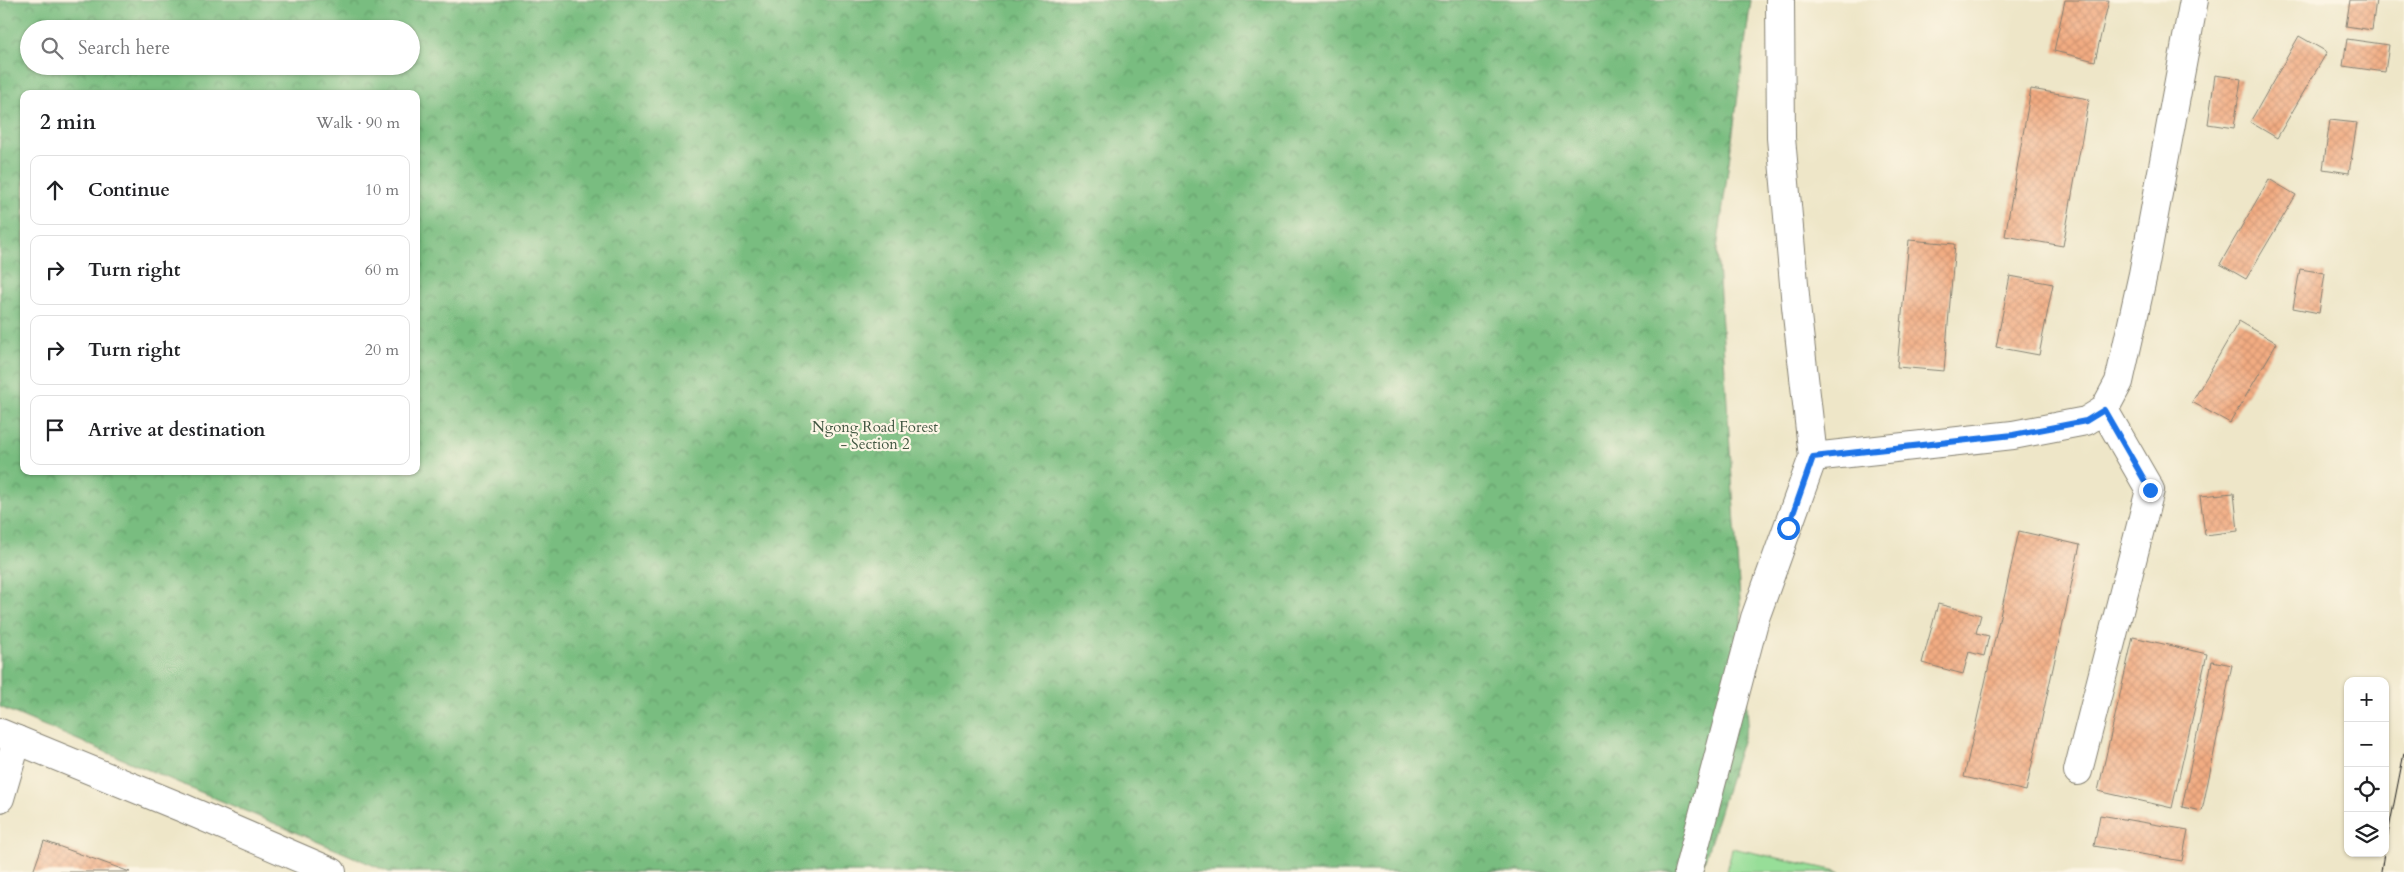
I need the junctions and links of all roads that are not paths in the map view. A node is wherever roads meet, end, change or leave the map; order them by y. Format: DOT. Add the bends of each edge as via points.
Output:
graph roads {
  1 [pos="1780,0"];
  2 [pos="2194,0"];
  3 [pos="2104,410"];
  4 [pos="1813,457"];
  5 [pos="9,737"];
  6 [pos="2078,771"];
  7 [pos="0,798"];
  8 [pos="332,872"];
  9 [pos="1688,872"];
  1 -- 4 [label="street" via="1781,138"];
  2 -- 3 [label="street" via="2131,330 2119,382"];
  3 -- 4 [label="street" via="2086,421 2013,435"];
  3 -- 6 [label="street" via="2150,490"];
  4 -- 9 [label="street" via="1755,618"];
  5 -- 7 [label="street"];
  5 -- 8 [label="street"];
}
